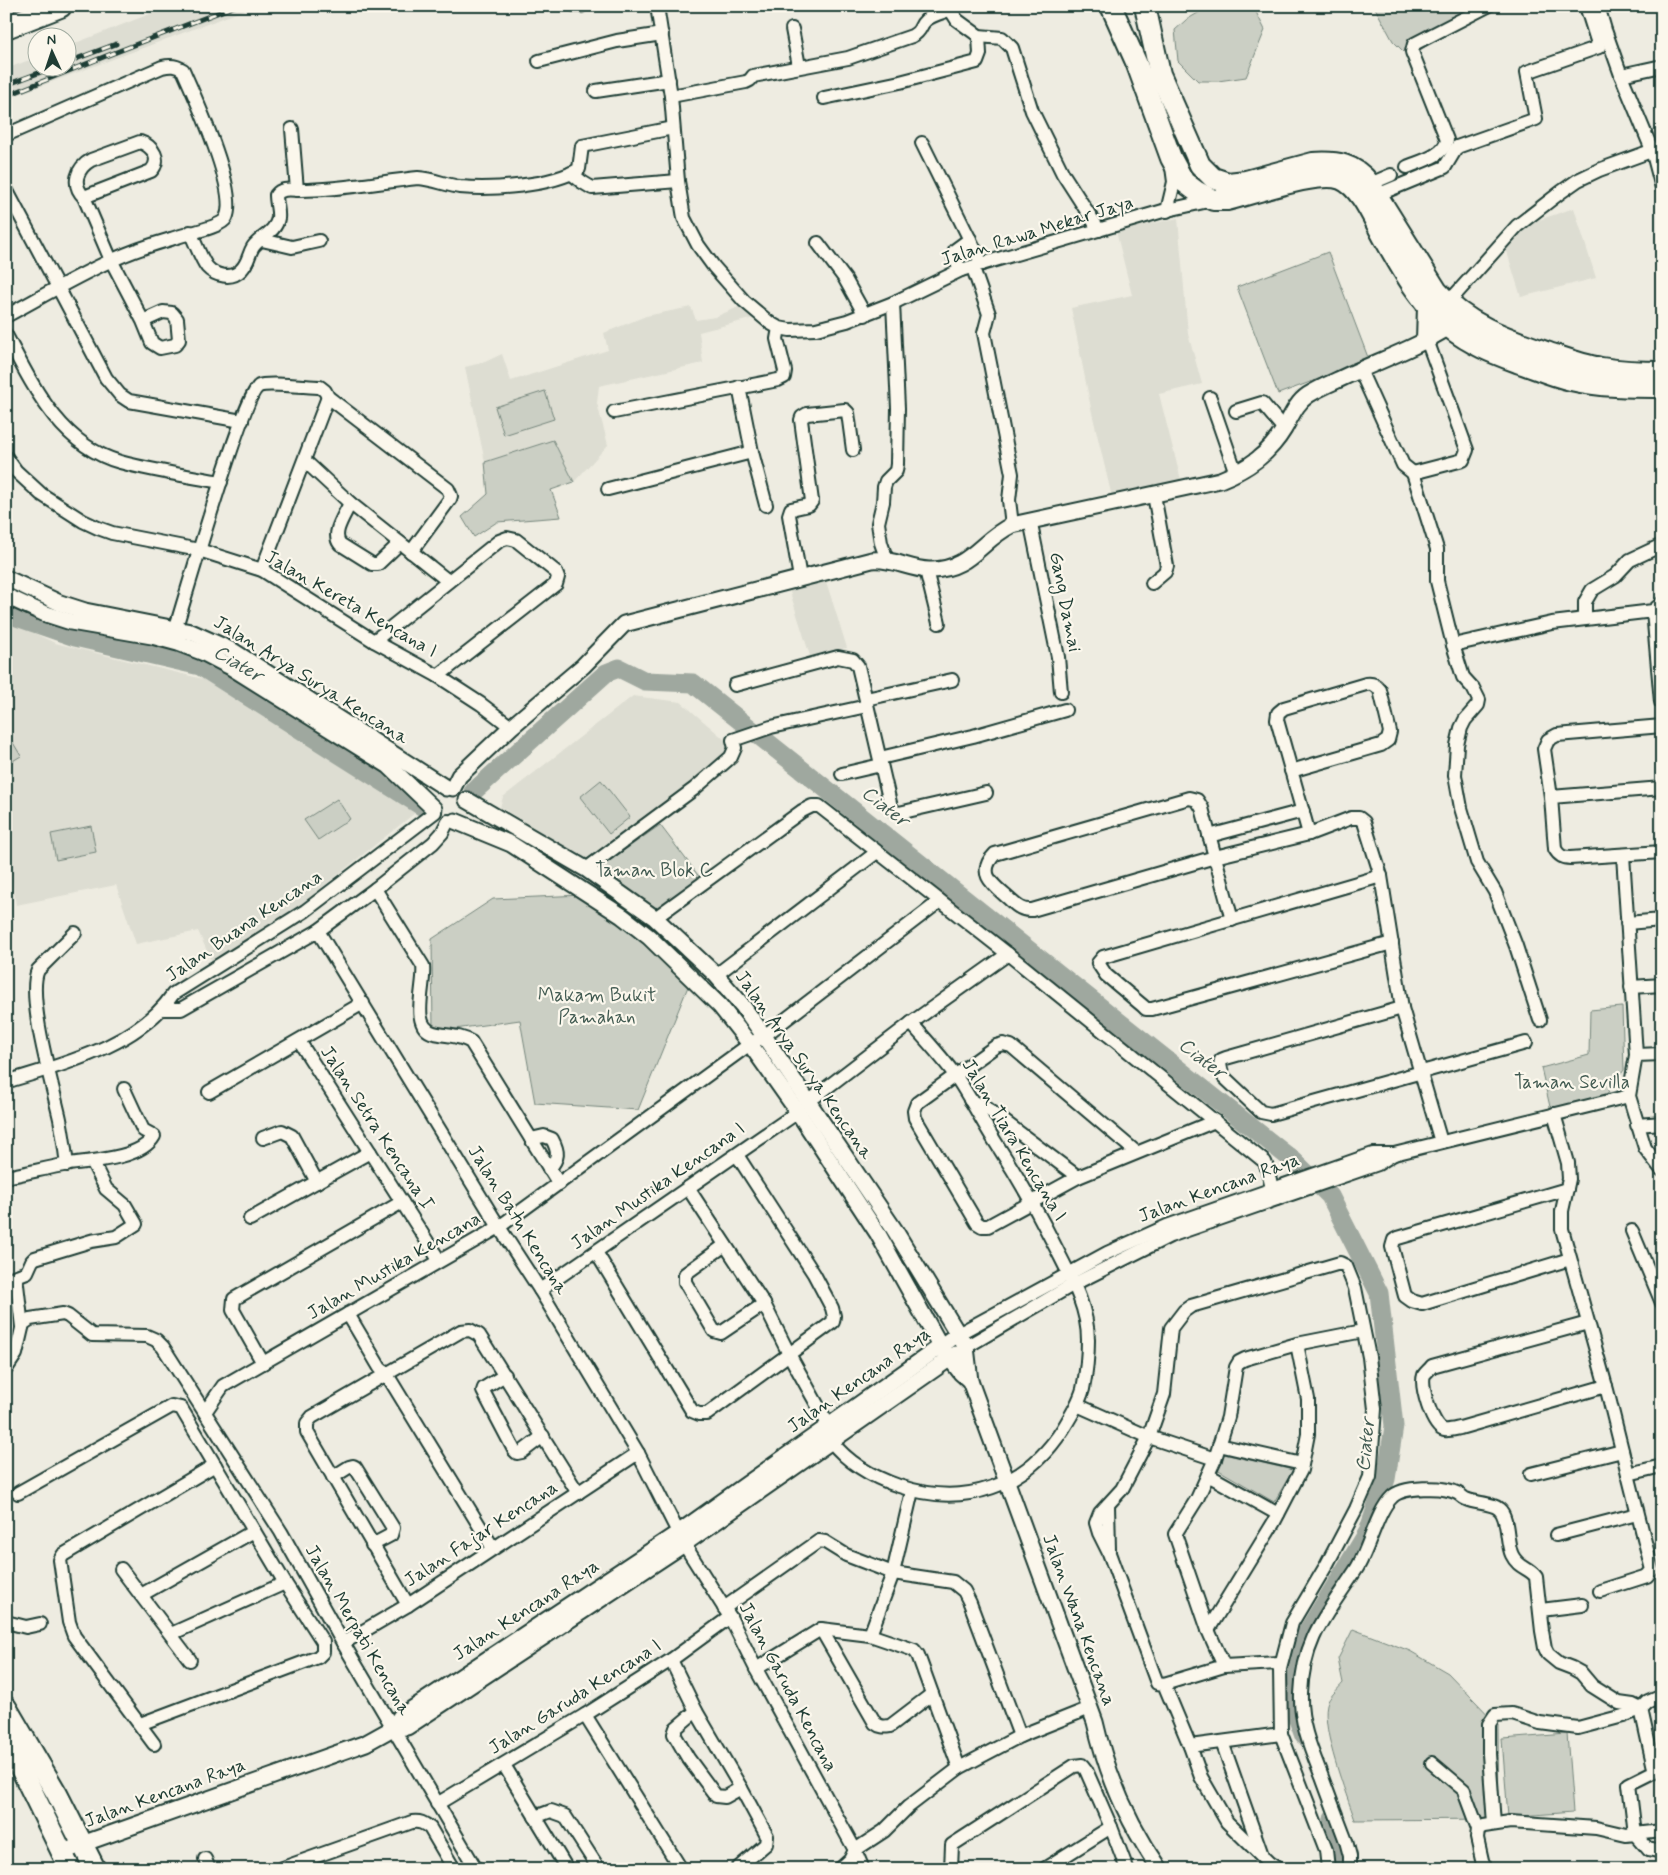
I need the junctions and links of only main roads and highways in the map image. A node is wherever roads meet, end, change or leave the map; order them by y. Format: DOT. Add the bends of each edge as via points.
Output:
graph roads {
  1 [pos="60,6"];
  2 [pos="1111,6"];
  3 [pos="1145,6"];
  4 [pos="6,27"];
  5 [pos="1438,305"];
  6 [pos="1427,340"];
  7 [pos="1662,372"];
  8 [pos="1662,387"];
  9 [pos="6,1707"];
  10 [pos="6,1738"];
  11 [pos="66,1861"];
  12 [pos="95,1869"];
  1 -- 4 [label="highway"];
  2 -- 5 [label="main road" via="1136,62 1171,158 1184,182 1214,200 1244,196 1313,178 1341,179 1361,197 1417,291"];
  3 -- 5 [label="main road" via="1160,74 1200,165 1213,178 1228,183 1313,163 1334,162 1353,167 1374,189 1428,279"];
  5 -- 6 [label="main road"];
  5 -- 7 [label="main road" via="1484,328 1578,363 1623,371"];
  5 -- 8 [label="main road" via="1449,327 1473,344 1495,354 1569,380 1618,387"];
  9 -- 12 [label="main road" via="57,1794"];
  10 -- 11 [label="main road"];
}
